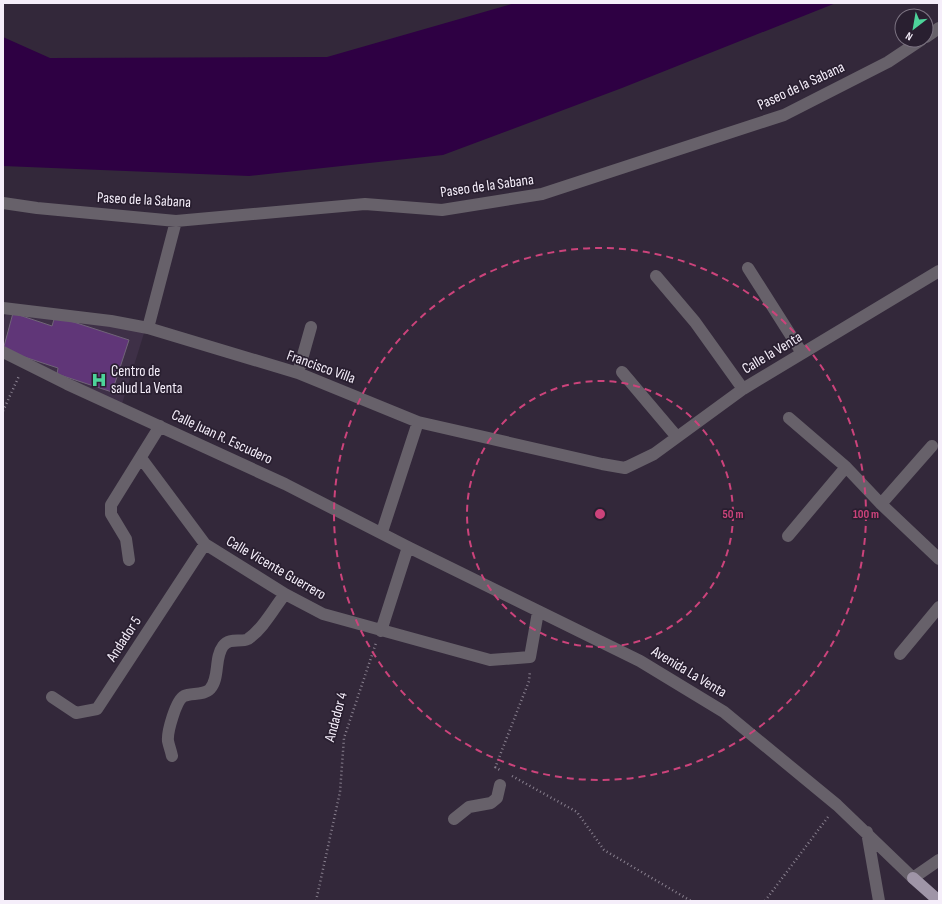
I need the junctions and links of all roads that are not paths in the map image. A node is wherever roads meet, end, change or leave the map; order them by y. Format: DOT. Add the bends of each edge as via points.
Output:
graph roads {
  1 [pos="909,48"];
  2 [pos="3,203"];
  3 [pos="176,221"];
  4 [pos="748,268"];
  5 [pos="939,270"];
  6 [pos="656,276"];
  7 [pos="3,308"];
  8 [pos="311,327"];
  9 [pos="148,328"];
  10 [pos="3,352"];
  11 [pos="802,353"];
  12 [pos="622,372"];
  13 [pos="298,373"];
  14 [pos="743,389"];
  15 [pos="789,418"];
  16 [pos="418,422"];
  17 [pos="160,426"];
  18 [pos="676,437"];
  19 [pos="932,446"];
  20 [pos="141,458"];
  21 [pos="846,467"];
  22 [pos="625,468"];
  23 [pos="881,504"];
  24 [pos="382,532"];
  25 [pos="788,536"];
  26 [pos="205,544"];
  27 [pos="408,547"];
  28 [pos="939,559"];
  29 [pos="129,560"];
  30 [pos="285,594"];
  31 [pos="939,607"];
  32 [pos="538,612"];
  33 [pos="381,631"];
  34 [pos="900,654"];
  35 [pos="52,697"];
  36 [pos="172,756"];
  37 [pos="500,785"];
  38 [pos="454,818"];
  39 [pos="867,832"];
  40 [pos="939,860"];
  41 [pos="913,878"];
  42 [pos="879,901"];
  43 [pos="939,901"];
  1 -- 3 [label="street, Paseo de la Sabana" via="888,62 784,115 542,194 442,210 364,204"];
  2 -- 3 [label="street, Paseo de la Sabana"];
  3 -- 9 [label="street"];
  4 -- 11 [label="street"];
  5 -- 11 [label="street, Calle la Venta"];
  6 -- 14 [label="street" via="695,322"];
  7 -- 9 [label="street, Francisco Villa"];
  8 -- 13 [label="street"];
  9 -- 13 [label="street, Francisco Villa"];
  10 -- 17 [label="street, Calle Juan R. Escudero"];
  11 -- 14 [label="street, Calle la Venta"];
  12 -- 18 [label="street"];
  13 -- 16 [label="street, Francisco Villa"];
  14 -- 18 [label="street, Calle la Venta"];
  15 -- 21 [label="street"];
  16 -- 22 [label="street, Francisco Villa"];
  16 -- 24 [label="street"];
  17 -- 20 [label="street"];
  17 -- 24 [label="street, Calle Juan R. Escudero"];
  18 -- 22 [label="street, Calle la Venta" via="654,454"];
  19 -- 23 [label="street"];
  20 -- 26 [label="street, Calle Vicente Guerrero"];
  20 -- 29 [label="street" via="110,505 111,514 126,539"];
  21 -- 23 [label="street"];
  21 -- 25 [label="street"];
  23 -- 28 [label="street"];
  24 -- 27 [label="street, Avenida La Venta"];
  26 -- 30 [label="street, Calle Vicente Guerrero"];
  26 -- 35 [label="street, Andador 5" via="98,709 76,713"];
  27 -- 32 [label="street, Avenida La Venta"];
  27 -- 33 [label="street"];
  30 -- 33 [label="street, Calle Vicente Guerrero" via="323,614"];
  30 -- 36 [label="street" via="250,637 243,641 232,640 224,644 219,653 211,689 208,692 192,693 182,697 176,706 168,739"];
  31 -- 34 [label="street"];
  32 -- 33 [label="street, Calle Vicente Guerrero" via="530,657 490,660"];
  32 -- 39 [label="street, Avenida La Venta" via="640,661 724,712"];
  37 -- 38 [label="street" via="497,798 491,803 468,807"];
  39 -- 41 [label="street, Avenida La Venta"];
  39 -- 42 [label="street"];
  40 -- 41 [label="street"];
  41 -- 43 [label="main road, Avenida La Venta"];
}
